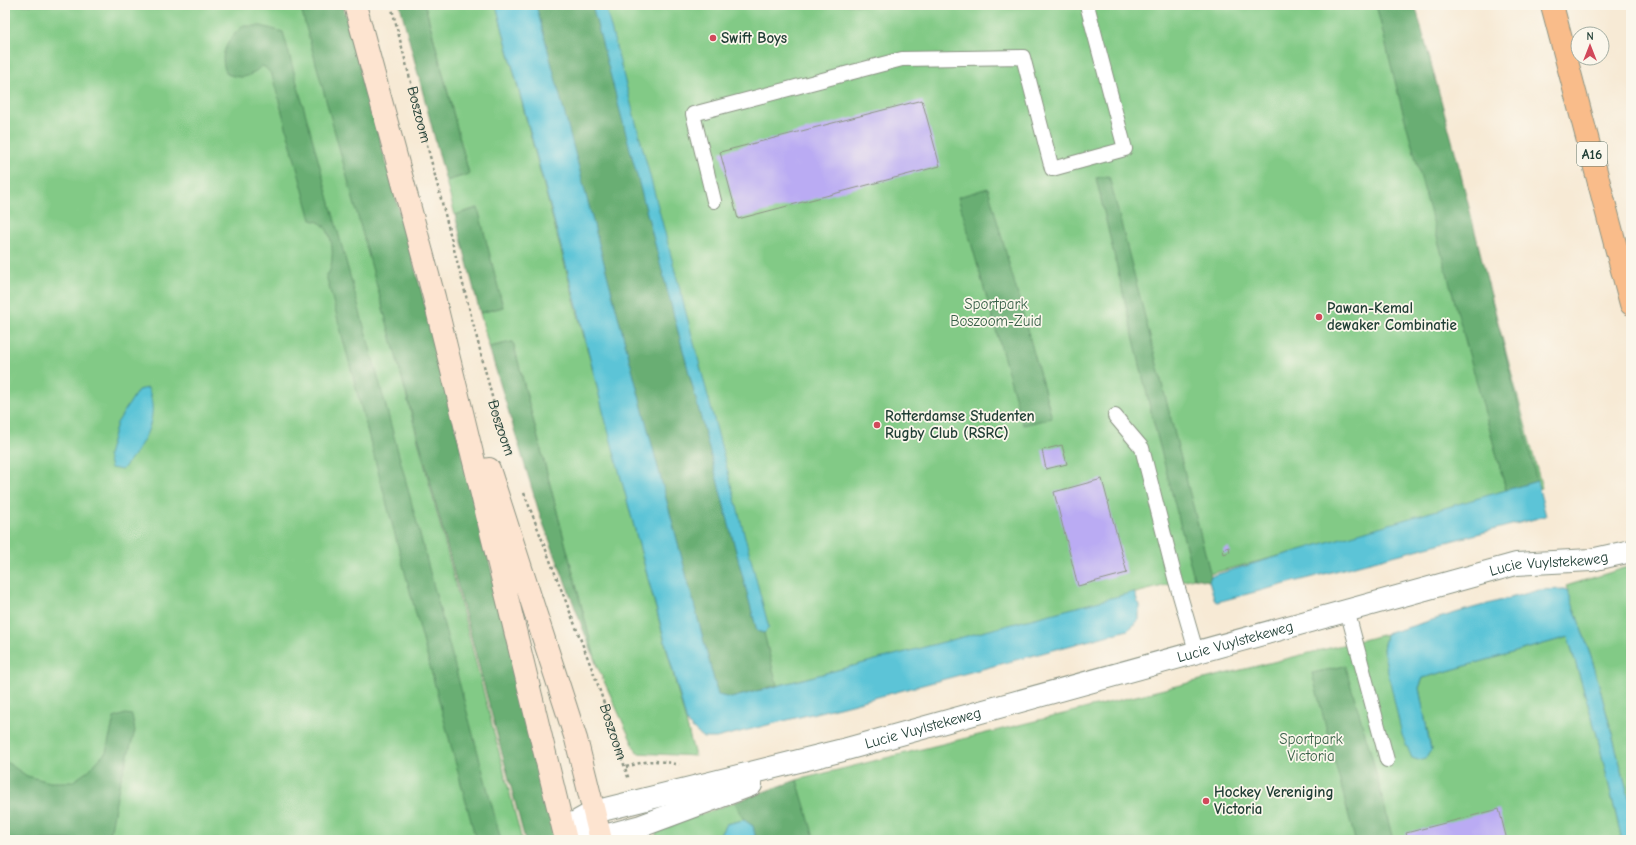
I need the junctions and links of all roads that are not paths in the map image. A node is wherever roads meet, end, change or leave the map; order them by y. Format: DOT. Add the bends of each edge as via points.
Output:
graph roads {
  1 [pos="355,5"];
  2 [pos="1087,5"];
  3 [pos="1552,5"];
  4 [pos="714,201"];
  5 [pos="434,297"];
  6 [pos="1631,304"];
  7 [pos="1115,416"];
  8 [pos="1631,551"];
  9 [pos="1347,610"];
  10 [pos="1196,651"];
  11 [pos="843,750"];
  12 [pos="1387,760"];
  13 [pos="594,812"];
  14 [pos="565,835"];
  15 [pos="601,839"];
  1 -- 5 [label="main road, Boszoom"];
  2 -- 4 [label="lane" via="1125,149 1052,169 1023,57 902,59 693,114"];
  3 -- 6 [label="highway, A16"];
  5 -- 13 [label="main road, Boszoom" via="576,739"];
  5 -- 14 [label="main road, Boszoom"];
  7 -- 10 [label="lane" via="1142,448"];
  8 -- 9 [label="street, Lucie Vuylstekeweg" via="1591,560 1516,564"];
  9 -- 10 [label="street, Lucie Vuylstekeweg"];
  9 -- 12 [label="lane"];
  10 -- 11 [label="street, Lucie Vuylstekeweg"];
  11 -- 13 [label="street, Lucie Vuylstekeweg"];
  11 -- 15 [label="street, Lucie Vuylstekeweg"];
  13 -- 14 [label="street, Lucie Vuylstekeweg"];
  13 -- 15 [label="main road, Boszoom"];
  14 -- 15 [label="street, Lucie Vuylstekeweg"];
}
